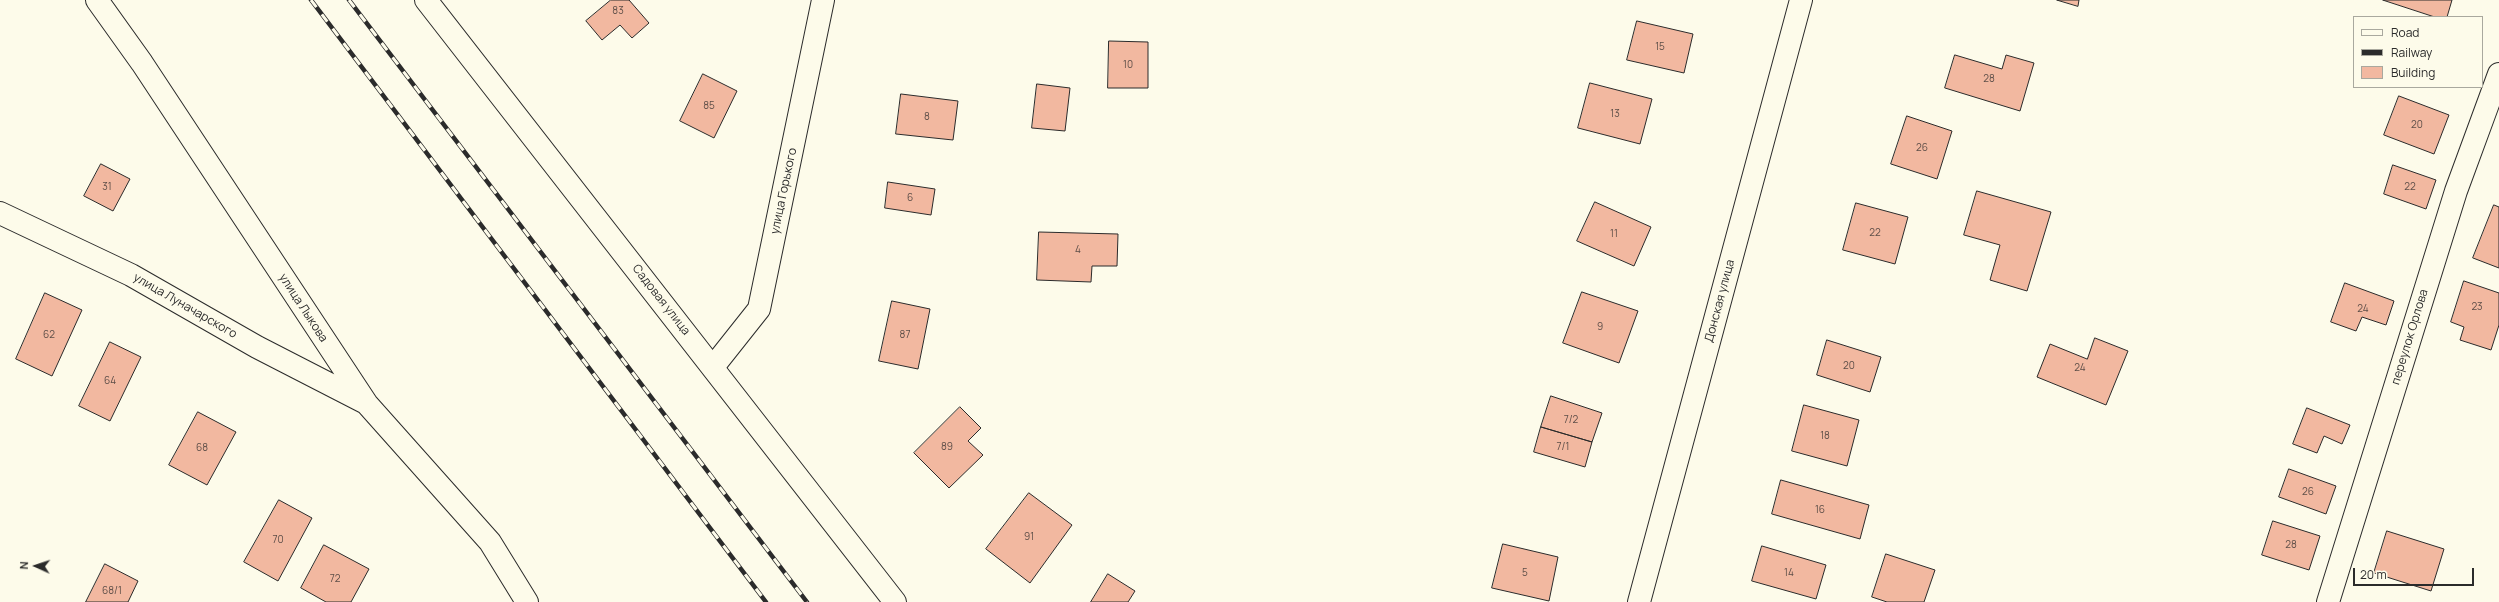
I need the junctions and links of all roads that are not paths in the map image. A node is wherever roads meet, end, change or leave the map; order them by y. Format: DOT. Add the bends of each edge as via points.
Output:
graph roads {
  1 [pos="97,0"];
  2 [pos="426,0"];
  3 [pos="823,0"];
  4 [pos="1801,0"];
  5 [pos="2499,74"];
  6 [pos="0,213"];
  7 [pos="713,367"];
  8 [pos="367,404"];
  9 [pos="527,602"];
  10 [pos="895,602"];
  11 [pos="1639,602"];
  12 [pos="2328,602"];
  1 -- 8 [label="street, улица Лыкова" via="142,63"];
  2 -- 7 [label="street, Садовая улица"];
  3 -- 7 [label="street, улица Горького" via="759,309"];
  4 -- 11 [label="street, Донская улица"];
  5 -- 12 [label="street, переулок Орлова" via="2456,191"];
  6 -- 8 [label="street, улица Луначарского" via="130,275 257,347"];
  7 -- 10 [label="street, Садовая улица"];
  8 -- 9 [label="street, улица Лыкова" via="490,542"];
}
